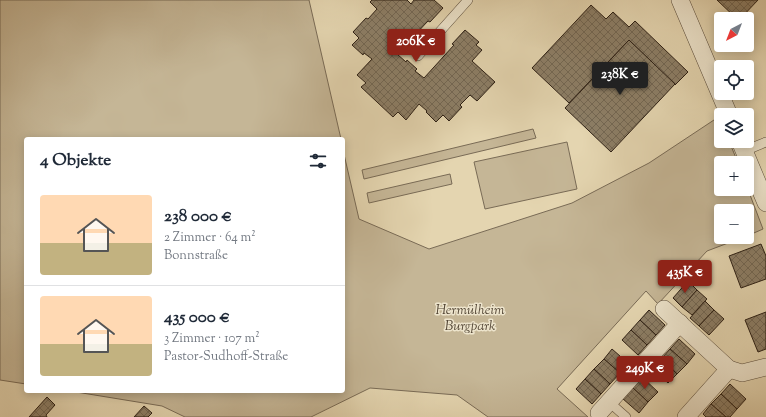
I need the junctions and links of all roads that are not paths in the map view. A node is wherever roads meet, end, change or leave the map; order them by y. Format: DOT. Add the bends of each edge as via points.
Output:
graph roads {
  1 [pos="468,0"];
  2 [pos="680,0"];
  3 [pos="418,56"];
  4 [pos="726,108"];
  5 [pos="766,142"];
  6 [pos="754,144"];
  7 [pos="743,148"];
  8 [pos="766,203"];
  9 [pos="664,309"];
  10 [pos="680,323"];
  11 [pos="766,367"];
  12 [pos="730,369"];
  13 [pos="604,407"];
  14 [pos="626,417"];
  15 [pos="686,417"];
  1 -- 3 [label="lane"];
  2 -- 4 [label="street"];
  5 -- 6 [label="lane"];
  7 -- 8 [label="street"];
  9 -- 10 [label="street"];
  10 -- 12 [label="street"];
  10 -- 13 [label="street"];
  11 -- 12 [label="street" via="742,373"];
  12 -- 15 [label="street"];
  13 -- 14 [label="lane"];
}
